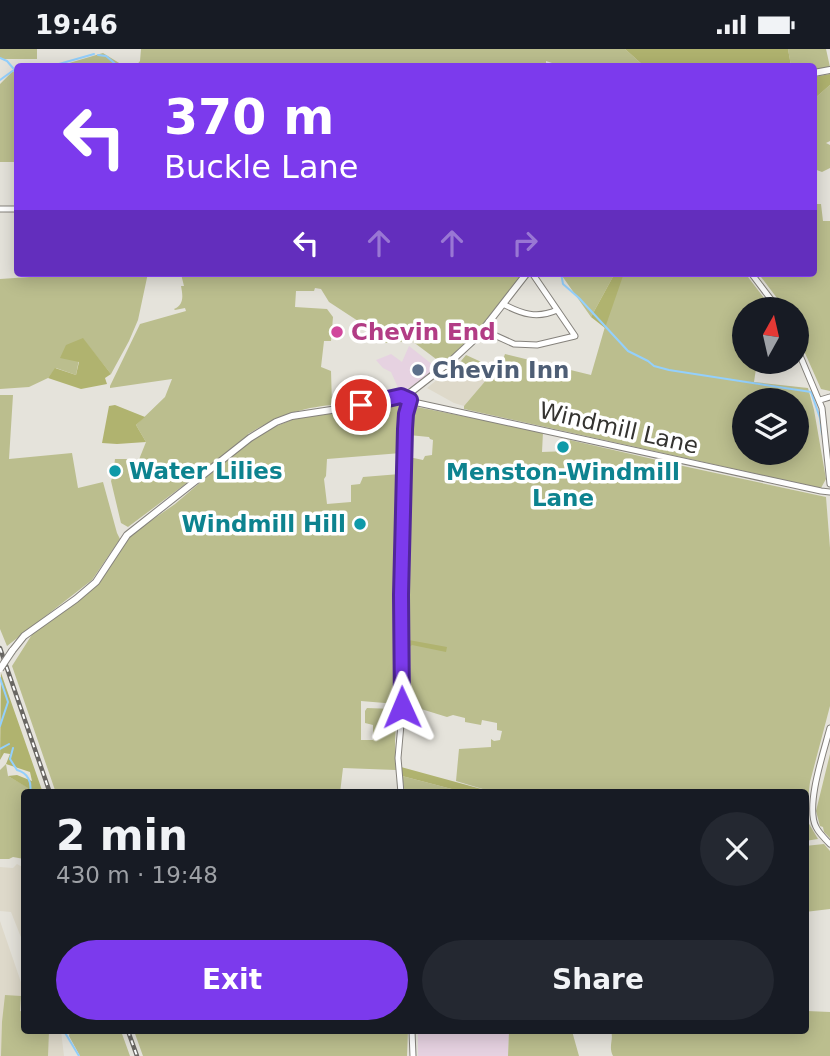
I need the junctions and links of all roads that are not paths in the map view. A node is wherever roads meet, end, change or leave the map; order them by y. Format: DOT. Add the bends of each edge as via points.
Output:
graph roads {
  1 [pos="526,277"];
  2 [pos="532,277"];
  3 [pos="754,277"];
  4 [pos="769,297"];
  5 [pos="503,305"];
  6 [pos="557,310"];
  7 [pos="483,330"];
  8 [pos="808,374"];
  9 [pos="401,396"];
  10 [pos="830,397"];
  11 [pos="410,400"];
  12 [pos="820,400"];
  13 [pos="830,484"];
  14 [pos="830,492"];
  15 [pos="0,669"];
  16 [pos="830,728"];
  17 [pos="401,789"];
  18 [pos="830,844"];
  19 [pos="412,1034"];
  20 [pos="413,1056"];
  1 -- 5 [label="street"];
  2 -- 6 [label="street"];
  3 -- 4 [label="street"];
  5 -- 6 [label="street" via="534,315"];
  5 -- 7 [label="street"];
  6 -- 7 [label="street" via="575,336 537,345 514,344"];
  7 -- 9 [label="street" via="452,362"];
  8 -- 12 [label="street"];
  9 -- 11 [label="street, Windmill Lane"];
  9 -- 15 [label="street, bridge" via="292,416 250,438 127,535 96,582 24,636"];
  10 -- 12 [label="street"];
  11 -- 14 [label="street, Windmill Lane"];
  11 -- 17 [label="street" via="405,429 401,595"];
  12 -- 13 [label="street"];
  16 -- 18 [label="street" via="813,794 816,826"];
  19 -- 20 [label="street"];
}
